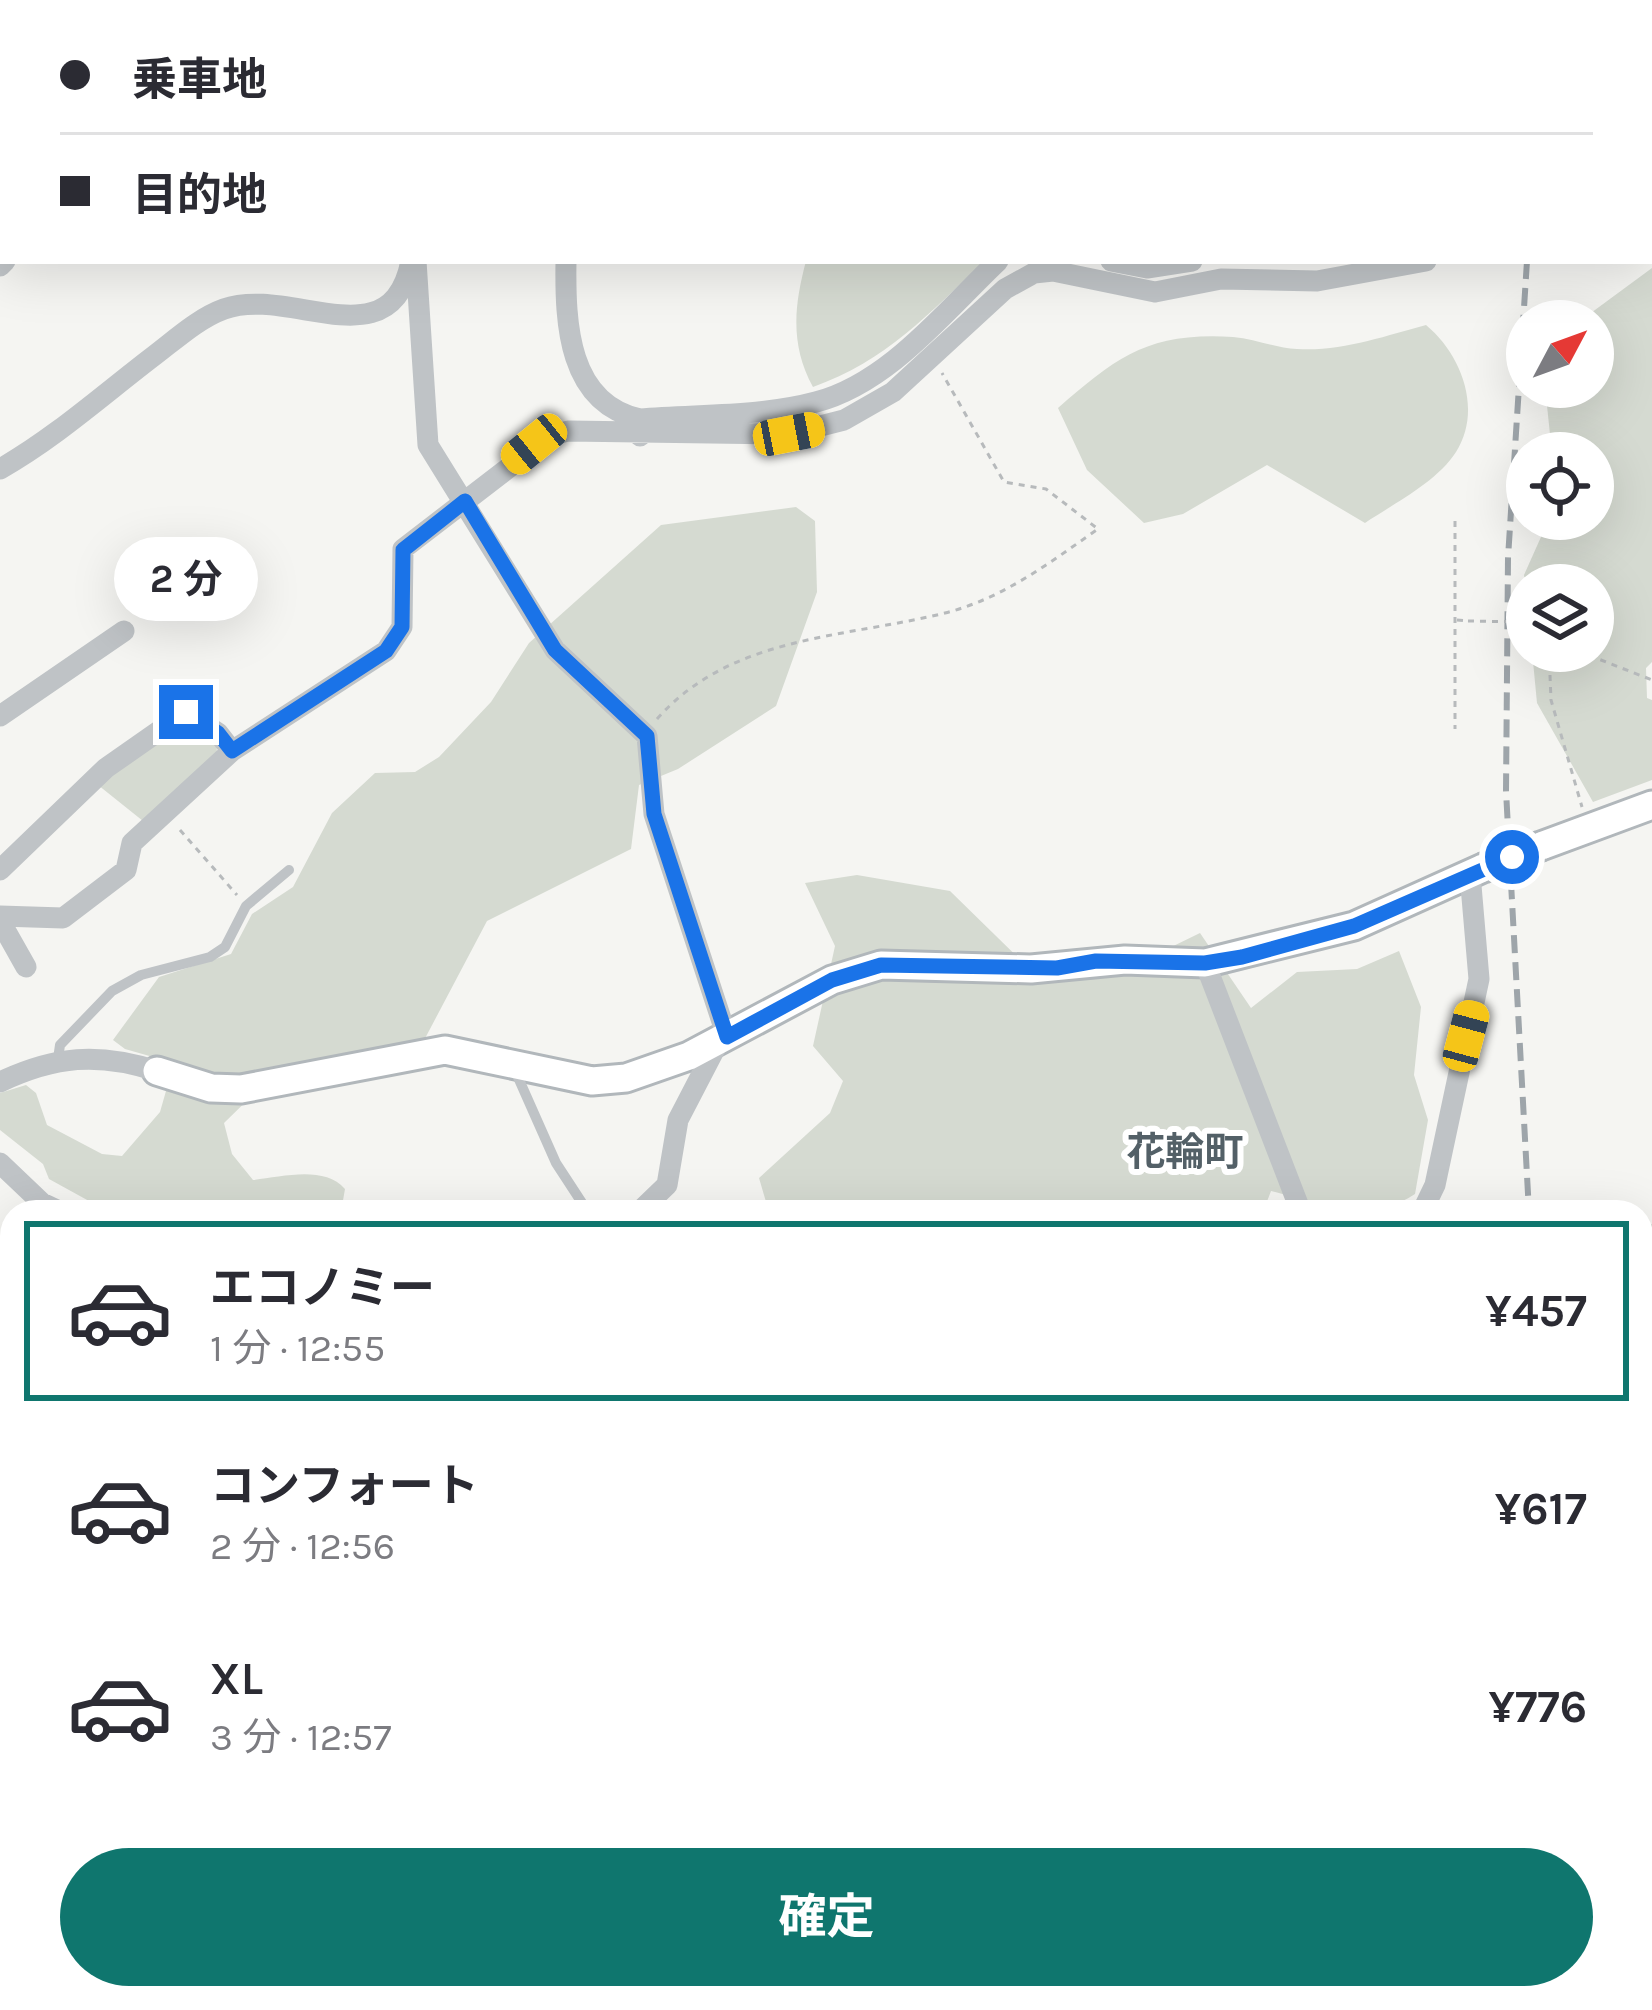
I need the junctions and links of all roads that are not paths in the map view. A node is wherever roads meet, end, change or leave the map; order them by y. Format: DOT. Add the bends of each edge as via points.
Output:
graph roads {
  1 [pos="413,264"];
  2 [pos="414,264"];
  3 [pos="566,264"];
  4 [pos="995,264"];
  5 [pos="1126,264"];
  6 [pos="1173,264"];
  7 [pos="1410,264"];
  8 [pos="640,427"];
  9 [pos="0,469"];
  10 [pos="465,501"];
  11 [pos="124,631"];
  12 [pos="0,716"];
  13 [pos="232,751"];
  14 [pos="1652,805"];
  15 [pos="0,870"];
  16 [pos="289,870"];
  17 [pos="1476,871"];
  18 [pos="0,918"];
  19 [pos="1205,963"];
  20 [pos="26,967"];
  21 [pos="723,1039"];
  22 [pos="58,1059"];
  23 [pos="512,1064"];
  24 [pos="157,1071"];
  25 [pos="0,1082"];
  26 [pos="0,1163"];
  27 [pos="39,1200"];
  28 [pos="580,1200"];
  29 [pos="652,1200"];
  30 [pos="1296,1200"];
  31 [pos="1428,1200"];
  1 -- 9 [label="street" via="406,289 380,311 226,308"];
  2 -- 10 [label="street" via="428,446"];
  3 -- 8 [label="street" via="584,386"];
  4 -- 8 [label="street" via="884,368 820,401"];
  5 -- 6 [label="street"];
  7 -- 8 [label="street" via="1317,281 1221,279 1155,292 1034,273 869,407 818,428"];
  8 -- 10 [label="street" via="550,436"];
  10 -- 13 [label="street" via="403,550 398,640"];
  10 -- 21 [label="street" via="555,650 647,736 654,814"];
  11 -- 12 [label="street"];
  13 -- 15 [label="street" via="186,712 106,768"];
  13 -- 18 [label="street" via="132,843 126,870 63,918"];
  14 -- 17 [label="street, bridge"];
  16 -- 22 [label="lane" via="246,906 225,947 112,991 60,1045"];
  17 -- 19 [label="street" via="1354,926"];
  17 -- 31 [label="street" via="1479,979"];
  18 -- 20 [label="street"];
  19 -- 21 [label="street" via="881,965 832,980"];
  19 -- 30 [label="street"];
  21 -- 23 [label="street" via="607,1081"];
  21 -- 29 [label="street" via="678,1120 668,1185"];
  22 -- 24 [label="street" via="109,1057"];
  22 -- 25 [label="street"];
  23 -- 24 [label="street" via="445,1050 242,1089"];
  23 -- 28 [label="lane"];
  26 -- 27 [label="street"];
}
